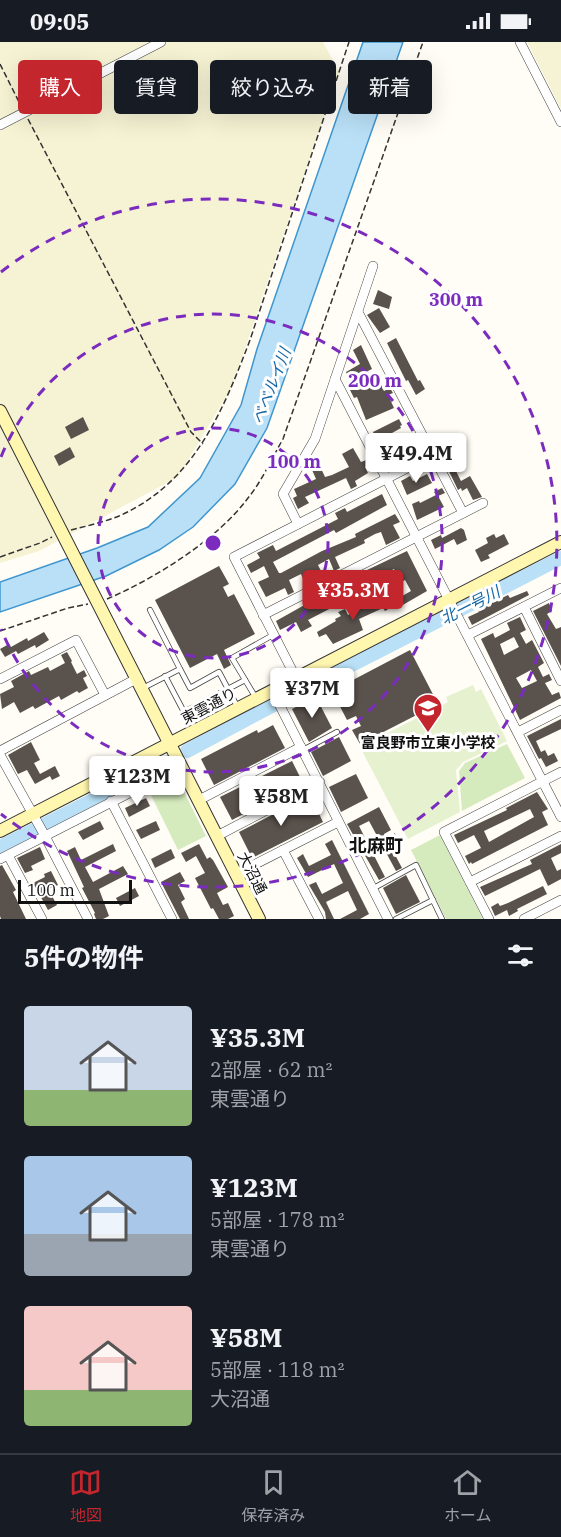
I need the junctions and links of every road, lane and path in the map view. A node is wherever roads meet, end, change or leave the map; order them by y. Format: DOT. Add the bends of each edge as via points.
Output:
graph roads {
  1 [pos="161,42"];
  2 [pos="349,42"];
  3 [pos="423,42"];
  4 [pos="520,42"];
  5 [pos="0,64"];
  6 [pos="102,72"];
  7 [pos="18,99"];
  8 [pos="21,114"];
  9 [pos="26,114"];
  10 [pos="561,123"];
  11 [pos="0,125"];
  12 [pos="373,266"];
  13 [pos="358,312"];
  14 [pos="336,379"];
  15 [pos="0,411"];
  16 [pos="203,444"];
  17 [pos="452,445"];
  18 [pos="432,455"];
  19 [pos="387,477"];
  20 [pos="483,503"];
  21 [pos="463,513"];
  22 [pos="298,524"];
  23 [pos="63,533"];
  24 [pos="417,537"];
  25 [pos="561,542"];
  26 [pos="0,557"];
  27 [pos="561,588"];
  28 [pos="98,601"];
  29 [pos="524,607"];
  30 [pos="454,608"];
  31 [pos="150,610"];
  32 [pos="263,615"];
  33 [pos="0,631"];
  34 [pos="273,635"];
  35 [pos="468,635"];
  36 [pos="180,669"];
  37 [pos="165,676"];
  38 [pos="296,678"];
  39 [pos="0,680"];
  40 [pos="245,680"];
  41 [pos="561,681"];
  42 [pos="140,683"];
  43 [pos="228,689"];
  44 [pos="105,695"];
  45 [pos="256,698"];
  46 [pos="277,699"];
  47 [pos="238,708"];
  48 [pos="561,711"];
  49 [pos="337,732"];
  50 [pos="518,732"];
  51 [pos="171,743"];
  52 [pos="302,749"];
  53 [pos="0,753"];
  54 [pos="182,766"];
  55 [pos="561,772"];
  56 [pos="543,781"];
  57 [pos="320,782"];
  58 [pos="199,800"];
  59 [pos="111,801"];
  60 [pos="561,817"];
  61 [pos="338,822"];
  62 [pos="39,826"];
  63 [pos="0,831"];
  64 [pos="217,836"];
  65 [pos="561,836"];
  66 [pos="283,850"];
  67 [pos="4,858"];
  68 [pos="236,874"];
  69 [pos="470,882"];
  70 [pos="372,888"];
  71 [pos="433,900"];
  72 [pos="561,900"];
  73 [pos="542,915"];
  74 [pos="42,919"];
  75 [pos="88,919"];
  76 [pos="172,919"];
  77 [pos="259,919"];
  78 [pos="319,919"];
  79 [pos="388,919"];
  80 [pos="396,919"];
  81 [pos="442,919"];
  82 [pos="489,919"];
  83 [pos="524,919"];
  1 -- 6 [label="street"];
  2 -- 16 [label="path" via="250,340"];
  3 -- 28 [label="path" via="287,428 272,459 248,499 205,542 163,570"];
  4 -- 10 [label="street"];
  5 -- 7 [label="path"];
  8 -- 11 [label="street"];
  9 -- 16 [label="path" via="191,432"];
  12 -- 13 [label="street"];
  13 -- 14 [label="street"];
  13 -- 18 [label="street"];
  14 -- 19 [label="street"];
  14 -- 22 [label="street" via="315,439 283,494"];
  15 -- 23 [label="street, 大沼通"];
  16 -- 23 [label="path" via="153,497 118,516"];
  17 -- 18 [label="street"];
  18 -- 19 [label="street"];
  18 -- 21 [label="street"];
  19 -- 22 [label="street"];
  19 -- 24 [label="street"];
  20 -- 21 [label="street"];
  21 -- 24 [label="street"];
  22 -- 32 [label="street" via="234,557"];
  23 -- 26 [label="path"];
  23 -- 28 [label="street, 大沼通"];
  24 -- 30 [label="street"];
  24 -- 32 [label="street"];
  25 -- 30 [label="street, 東雲通り"];
  27 -- 29 [label="street"];
  28 -- 33 [label="path"];
  28 -- 42 [label="street, 大沼通"];
  29 -- 35 [label="street"];
  29 -- 41 [label="street"];
  30 -- 35 [label="street"];
  30 -- 38 [label="street, 東雲通り"];
  31 -- 36 [label="lane"];
  32 -- 34 [label="street"];
  34 -- 38 [label="street"];
  34 -- 40 [label="lane" via="232,658"];
  35 -- 50 [label="street"];
  36 -- 37 [label="lane"];
  36 -- 43 [label="lane" via="190,688 219,672"];
  37 -- 42 [label="lane"];
  37 -- 43 [label="lane" via="184,712"];
  38 -- 46 [label="street, 東雲通り"];
  39 -- 44 [label="street" via="76,640"];
  40 -- 43 [label="lane"];
  40 -- 45 [label="lane"];
  42 -- 44 [label="street"];
  42 -- 51 [label="street, 大沼通"];
  43 -- 47 [label="lane"];
  44 -- 53 [label="street"];
  45 -- 46 [label="street, 東雲通り"];
  45 -- 47 [label="street, 東雲通り"];
  46 -- 52 [label="street"];
  47 -- 51 [label="street, 東雲通り"];
  48 -- 50 [label="street"];
  49 -- 52 [label="lane"];
  50 -- 56 [label="street"];
  51 -- 54 [label="street, 大沼通"];
  51 -- 62 [label="street, 東雲通り"];
  52 -- 57 [label="street"];
  52 -- 58 [label="street"];
  53 -- 62 [label="street"];
  54 -- 58 [label="street, 大沼通"];
  54 -- 59 [label="street"];
  55 -- 56 [label="street"];
  56 -- 60 [label="street"];
  56 -- 69 [label="street" via="444,832"];
  57 -- 61 [label="street"];
  57 -- 64 [label="street"];
  58 -- 64 [label="street, 大沼通"];
  59 -- 62 [label="street"];
  59 -- 76 [label="street"];
  61 -- 66 [label="street"];
  61 -- 70 [label="street"];
  62 -- 63 [label="street, 東雲通り"];
  62 -- 67 [label="street"];
  62 -- 75 [label="street"];
  64 -- 68 [label="street, 大沼通"];
  65 -- 69 [label="street"];
  66 -- 68 [label="street"];
  66 -- 78 [label="street"];
  67 -- 74 [label="street"];
  68 -- 77 [label="street, 大沼通"];
  69 -- 82 [label="street"];
  70 -- 71 [label="lane" via="416,865"];
  70 -- 79 [label="street"];
  71 -- 80 [label="lane"];
  71 -- 81 [label="lane"];
  72 -- 73 [label="street"];
  73 -- 83 [label="street"];
}
